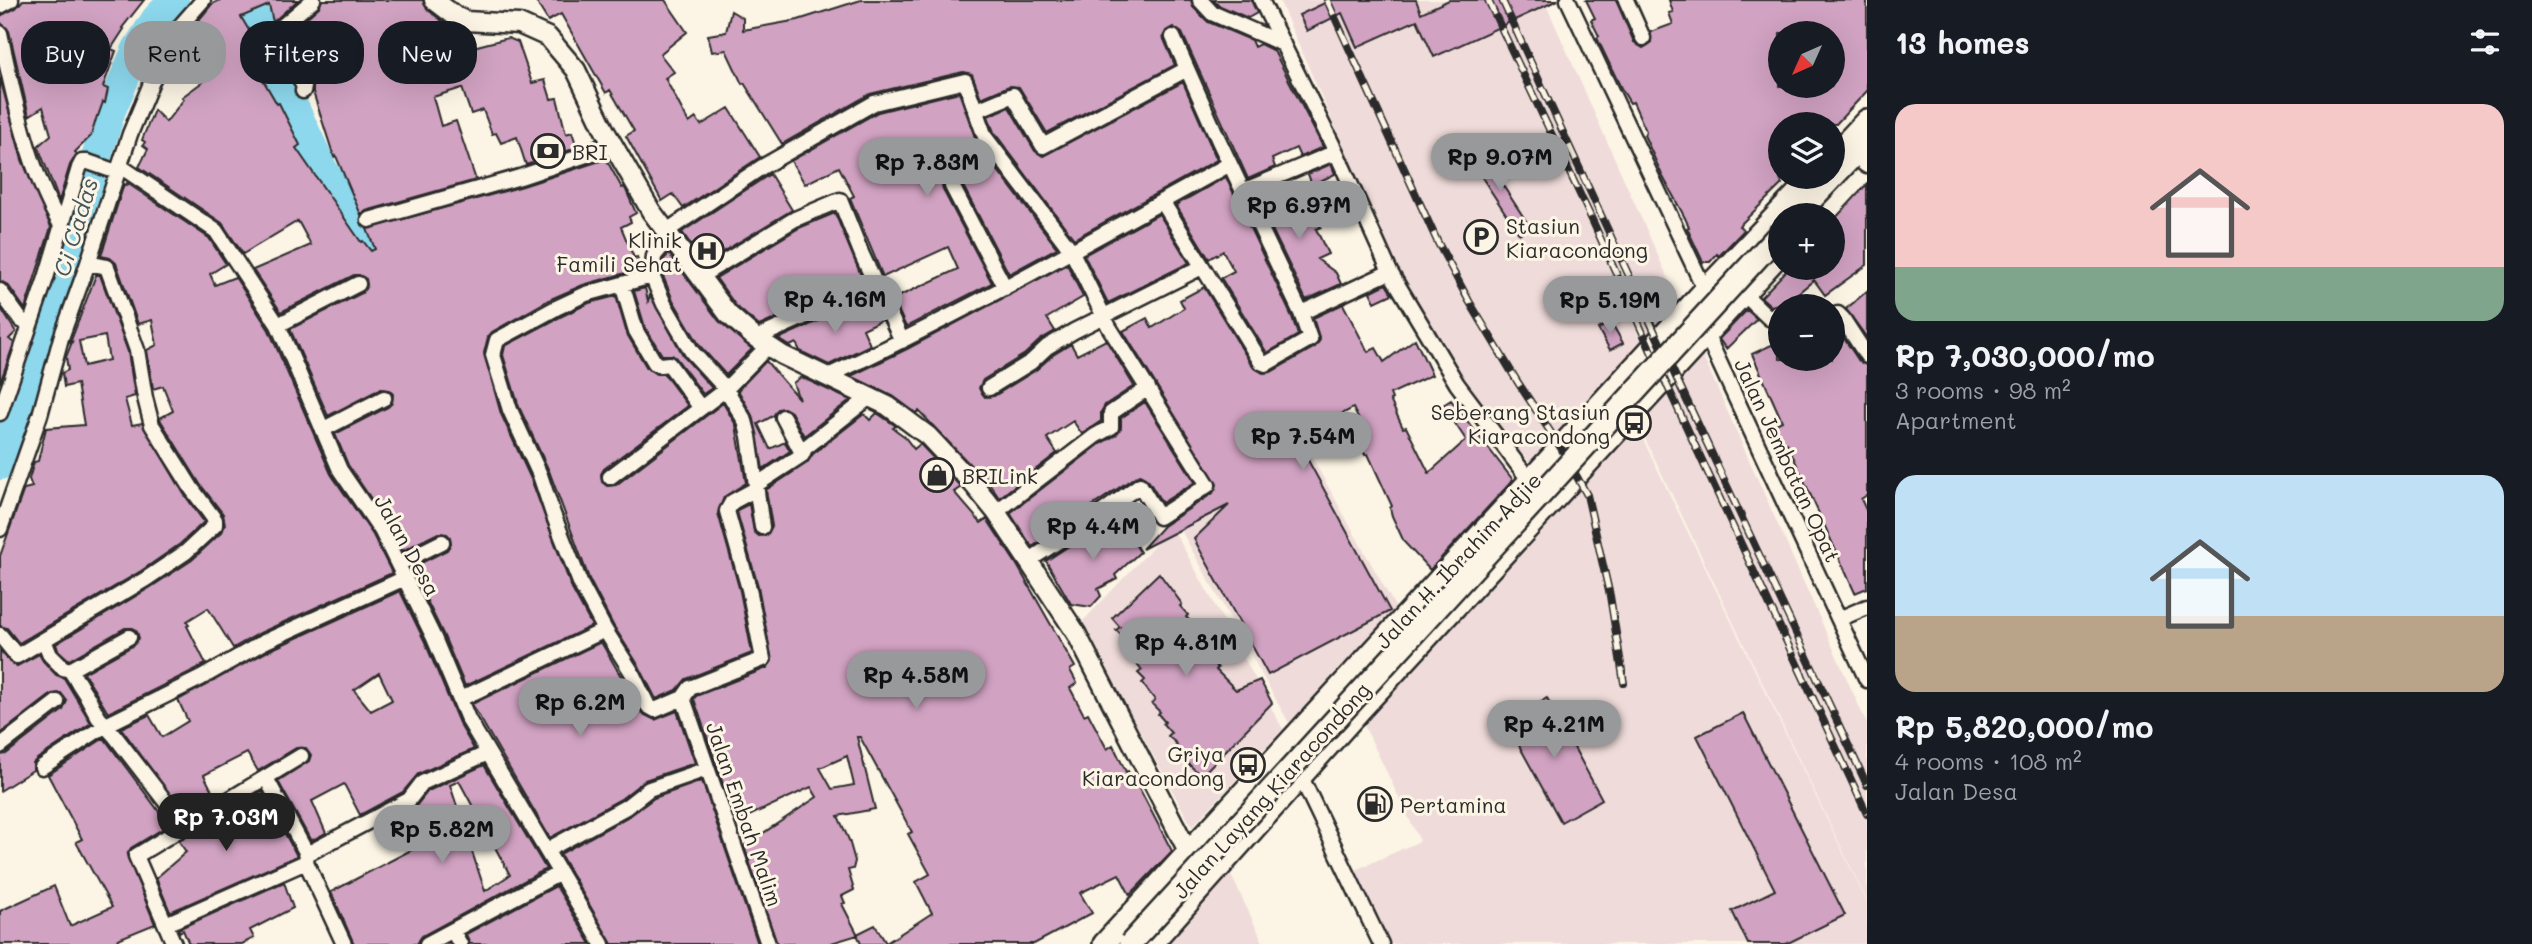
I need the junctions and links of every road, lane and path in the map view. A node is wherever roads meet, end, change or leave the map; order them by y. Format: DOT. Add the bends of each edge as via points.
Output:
graph roads {
  1 [pos="11,0"];
  2 [pos="203,0"];
  3 [pos="313,0"];
  4 [pos="434,0"];
  5 [pos="1200,0"];
  6 [pos="1261,0"];
  7 [pos="1568,0"];
  8 [pos="1626,0"];
  9 [pos="0,6"];
  10 [pos="0,33"];
  11 [pos="1173,37"];
  12 [pos="1643,37"];
  13 [pos="1283,44"];
  14 [pos="1187,69"];
  15 [pos="303,91"];
  16 [pos="6,93"];
  17 [pos="975,111"];
  18 [pos="1867,120"];
  19 [pos="1867,141"];
  20 [pos="1845,143"];
  21 [pos="613,146"];
  22 [pos="1336,152"];
  23 [pos="1230,164"];
  24 [pos="1866,164"];
  25 [pos="114,168"];
  26 [pos="952,186"];
  27 [pos="1802,189"];
  28 [pos="1242,191"];
  29 [pos="1162,201"];
  30 [pos="1808,203"];
  31 [pos="1828,203"];
  32 [pos="369,220"];
  33 [pos="61,225"];
  34 [pos="667,235"];
  35 [pos="1768,246"];
  36 [pos="1071,250"];
  37 [pos="88,263"];
  38 [pos="1202,267"];
  39 [pos="1768,267"];
  40 [pos="1390,272"];
  41 [pos="652,276"];
  42 [pos="699,277"];
  43 [pos="358,284"];
  44 [pos="622,284"];
  45 [pos="876,285"];
  46 [pos="1005,288"];
  47 [pos="1705,290"];
  48 [pos="0,291"];
  49 [pos="1743,293"];
  50 [pos="1301,313"];
  51 [pos="1103,315"];
  52 [pos="1768,317"];
  53 [pos="1845,322"];
  54 [pos="29,324"];
  55 [pos="278,326"];
  56 [pos="1706,334"];
  57 [pos="902,341"];
  58 [pos="762,342"];
  59 [pos="1867,356"];
  60 [pos="828,376"];
  61 [pos="989,388"];
  62 [pos="1148,388"];
  63 [pos="726,389"];
  64 [pos="871,396"];
  65 [pos="384,398"];
  66 [pos="700,407"];
  67 [pos="0,413"];
  68 [pos="783,417"];
  69 [pos="1577,429"];
  70 [pos="322,430"];
  71 [pos="1600,451"];
  72 [pos="802,453"];
  73 [pos="610,477"];
  74 [pos="1530,481"];
  75 [pos="756,487"];
  76 [pos="996,512"];
  77 [pos="762,527"];
  78 [pos="0,529"];
  79 [pos="442,542"];
  80 [pos="1028,561"];
  81 [pos="398,564"];
  82 [pos="405,578"];
  83 [pos="1867,607"];
  84 [pos="1839,619"];
  85 [pos="605,630"];
  86 [pos="0,635"];
  87 [pos="129,637"];
  88 [pos="44,640"];
  89 [pos="1380,645"];
  90 [pos="1402,664"];
  91 [pos="70,670"];
  92 [pos="1867,680"];
  93 [pos="683,698"];
  94 [pos="460,699"];
  95 [pos="57,702"];
  96 [pos="106,725"];
  97 [pos="0,746"];
  98 [pos="488,753"];
  99 [pos="300,755"];
  100 [pos="42,767"];
  101 [pos="707,769"];
  102 [pos="1301,776"];
  103 [pos="266,778"];
  104 [pos="181,827"];
  105 [pos="547,850"];
  106 [pos="1189,853"];
  107 [pos="307,858"];
  108 [pos="561,873"];
  109 [pos="1213,875"];
  110 [pos="166,924"];
  111 [pos="457,938"];
  112 [pos="338,942"];
  113 [pos="174,944"];
  114 [pos="427,944"];
  115 [pos="602,944"];
  116 [pos="768,944"];
  117 [pos="1104,944"];
  118 [pos="1130,944"];
  119 [pos="1151,944"];
  120 [pos="1381,944"];
  1 -- 9 [label="street"];
  2 -- 25 [label="street" via="181,24"];
  3 -- 15 [label="street" via="277,34"];
  4 -- 21 [label="street" via="466,21 519,24 548,37 576,70"];
  5 -- 13 [label="street" via="1212,13"];
  6 -- 13 [label="street"];
  7 -- 47 [label="street"];
  8 -- 12 [label="street"];
  10 -- 16 [label="street"];
  11 -- 14 [label="street"];
  13 -- 22 [label="street"];
  14 -- 17 [label="street" via="1043,146 1013,95"];
  14 -- 23 [label="street"];
  16 -- 33 [label="street" via="44,194"];
  17 -- 34 [label="street" via="965,81 874,103 761,167"];
  17 -- 36 [label="street" via="985,137"];
  18 -- 20 [label="main road"];
  19 -- 30 [label="main road"];
  21 -- 32 [label="street"];
  21 -- 34 [label="street"];
  22 -- 28 [label="street"];
  22 -- 40 [label="street"];
  23 -- 28 [label="street"];
  23 -- 29 [label="street"];
  24 -- 31 [label="main road"];
  25 -- 33 [label="street, Jalan Desa" via="82,162"];
  25 -- 37 [label="street"];
  25 -- 55 [label="street, Jalan Desa" via="216,231"];
  26 -- 46 [label="street"];
  27 -- 47 [label="main road, Jalan H. Ibrahim Adjie"];
  28 -- 50 [label="street"];
  29 -- 36 [label="street"];
  29 -- 38 [label="street"];
  33 -- 54 [label="street"];
  34 -- 41 [label="street" via="654,256"];
  34 -- 42 [label="street"];
  35 -- 118 [label="main road, Jalan Layang Kiaracondong, bridge"];
  36 -- 46 [label="street"];
  36 -- 51 [label="street"];
  37 -- 78 [label="street"];
  37 -- 88 [label="street" via="107,267 137,350 152,425 216,522 186,552"];
  38 -- 50 [label="street" via="1263,364 1310,339"];
  38 -- 51 [label="street"];
  39 -- 49 [label="main road, Jalan H. Ibrahim Adjie"];
  40 -- 50 [label="street"];
  40 -- 74 [label="street" via="1457,384"];
  41 -- 44 [label="street"];
  41 -- 63 [label="street" via="692,352"];
  42 -- 45 [label="street" via="794,219 840,200"];
  42 -- 58 [label="street" via="729,314"];
  43 -- 55 [label="street"];
  44 -- 66 [label="street" via="636,331 655,363 669,364"];
  44 -- 85 [label="street" via="586,294 497,340 493,355 510,410 581,585"];
  45 -- 57 [label="street"];
  45 -- 58 [label="street"];
  46 -- 57 [label="street"];
  47 -- 69 [label="main road, Jalan H. Ibrahim Adjie"];
  48 -- 54 [label="street"];
  49 -- 52 [label="street"];
  49 -- 56 [label="main road, Jalan H. Ibrahim Adjie"];
  51 -- 61 [label="street"];
  51 -- 62 [label="street"];
  53 -- 59 [label="street"];
  54 -- 67 [label="street"];
  55 -- 70 [label="street, Jalan Desa"];
  56 -- 71 [label="main road, Jalan H. Ibrahim Adjie"];
  56 -- 84 [label="street, Jalan Jembatan Opat"];
  57 -- 60 [label="street"];
  58 -- 60 [label="street"];
  58 -- 63 [label="street"];
  60 -- 64 [label="street"];
  62 -- 76 [label="street" via="1111,413 1111,427"];
  62 -- 80 [label="street" via="1208,485 1159,517 1140,485"];
  63 -- 66 [label="street"];
  63 -- 75 [label="street" via="745,421"];
  64 -- 72 [label="street"];
  64 -- 76 [label="street" via="928,436"];
  65 -- 70 [label="street"];
  66 -- 73 [label="street"];
  68 -- 72 [label="street"];
  69 -- 71 [label="main road"];
  69 -- 74 [label="main road, Jalan H. Ibrahim Adjie"];
  70 -- 81 [label="street, Jalan Desa" via="340,470"];
  71 -- 90 [label="main road, Jalan H. Ibrahim Adjie"];
  72 -- 75 [label="street"];
  74 -- 89 [label="main road, Jalan H. Ibrahim Adjie"];
  75 -- 77 [label="street"];
  75 -- 93 [label="street" via="732,502 727,511 762,659 690,688"];
  76 -- 80 [label="street"];
  79 -- 81 [label="street"];
  80 -- 106 [label="street" via="1076,634"];
  81 -- 82 [label="street, Jalan Desa"];
  82 -- 94 [label="street, Jalan Desa"];
  82 -- 96 [label="street" via="264,642"];
  83 -- 84 [label="street"];
  84 -- 92 [label="street, Jalan Jembatan Opat"];
  85 -- 93 [label="street" via="648,706 655,710"];
  85 -- 94 [label="street"];
  86 -- 88 [label="street" via="16,656"];
  87 -- 91 [label="street"];
  88 -- 91 [label="street" via="54,661"];
  89 -- 90 [label="main road"];
  89 -- 106 [label="main road, Jalan H. Ibrahim Adjie"];
  90 -- 102 [label="main road, Jalan H. Ibrahim Adjie"];
  91 -- 96 [label="street"];
  93 -- 101 [label="street, Jalan Embah Malim"];
  94 -- 98 [label="street, Jalan Desa"];
  95 -- 97 [label="street"];
  96 -- 100 [label="street"];
  96 -- 104 [label="street"];
  98 -- 105 [label="street, Jalan Desa"];
  98 -- 107 [label="street" via="422,783 409,800"];
  99 -- 103 [label="street"];
  101 -- 105 [label="street" via="649,789 626,807"];
  101 -- 116 [label="street, Jalan Embah Malim"];
  102 -- 109 [label="main road, Jalan H. Ibrahim Adjie"];
  102 -- 120 [label="street"];
  103 -- 104 [label="street"];
  103 -- 107 [label="street"];
  104 -- 110 [label="street" via="136,856"];
  105 -- 108 [label="street, Jalan Desa"];
  106 -- 109 [label="street"];
  106 -- 117 [label="main road, Jalan H. Ibrahim Adjie"];
  107 -- 110 [label="street"];
  107 -- 112 [label="street"];
  108 -- 111 [label="street"];
  108 -- 115 [label="street, Jalan Desa"];
  109 -- 119 [label="main road, Jalan H. Ibrahim Adjie"];
  110 -- 113 [label="street"];
  111 -- 114 [label="street"];
}
